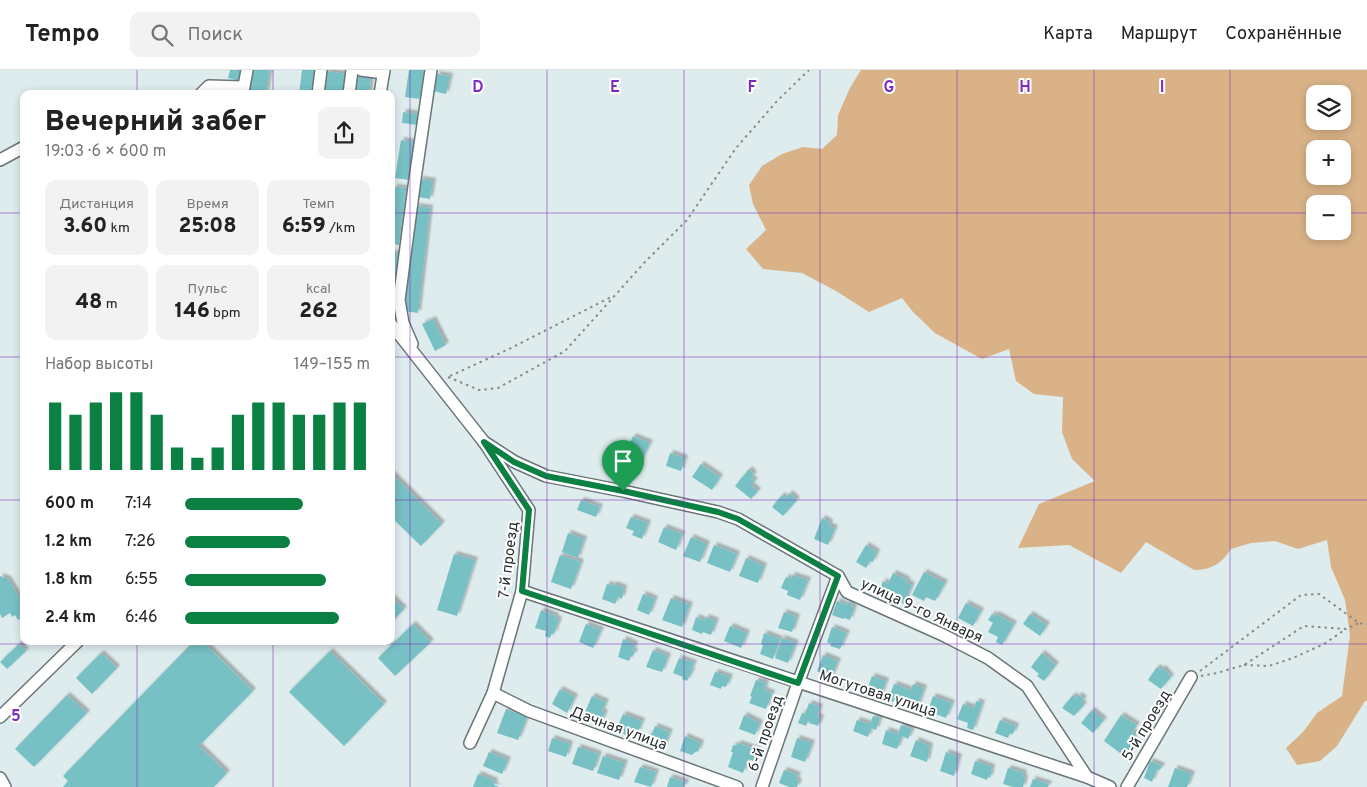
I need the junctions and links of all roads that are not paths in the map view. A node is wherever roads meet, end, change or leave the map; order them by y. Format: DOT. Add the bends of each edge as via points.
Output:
graph roads {
  1 [pos="247,70"];
  2 [pos="322,70"];
  3 [pos="352,70"];
  4 [pos="362,70"];
  5 [pos="431,70"];
  6 [pos="384,71"];
  7 [pos="205,90"];
  8 [pos="243,90"];
  9 [pos="319,90"];
  10 [pos="350,90"];
  11 [pos="381,90"];
  12 [pos="20,149"];
  13 [pos="0,160"];
  14 [pos="395,329"];
  15 [pos="414,352"];
  16 [pos="484,442"];
  17 [pos="838,576"];
  18 [pos="522,591"];
  19 [pos="74,645"];
  20 [pos="1191,678"];
  21 [pos="798,683"];
  22 [pos="493,693"];
  23 [pos="0,717"];
  24 [pos="470,743"];
  25 [pos="1087,777"];
  26 [pos="0,778"];
  27 [pos="6,787"];
  28 [pos="737,787"];
  29 [pos="762,787"];
  30 [pos="1110,787"];
  31 [pos="1127,787"];
  1 -- 8 [label="street"];
  2 -- 9 [label="street"];
  3 -- 10 [label="street"];
  4 -- 6 [label="street"];
  5 -- 15 [label="street" via="400,300 403,323"];
  6 -- 11 [label="street"];
  7 -- 8 [label="street" via="209,86"];
  12 -- 13 [label="street"];
  14 -- 15 [label="street, 7-й проезд"];
  15 -- 16 [label="street, 7-й проезд"];
  16 -- 17 [label="street, улица 9-го Января" via="514,462 546,476 738,519"];
  16 -- 18 [label="street, 7-й проезд" via="529,510"];
  17 -- 21 [label="street, 6-й проезд"];
  17 -- 25 [label="street, улица 9-го Января" via="847,592 944,635 988,658 1027,686"];
  18 -- 21 [label="street, Могутовая улица"];
  18 -- 22 [label="street, 7-й проезд"];
  19 -- 23 [label="street"];
  20 -- 31 [label="street, 5-й проезд"];
  21 -- 25 [label="street, Могутовая улица"];
  21 -- 29 [label="street, 6-й проезд"];
  22 -- 24 [label="street, 7-й проезд"];
  22 -- 28 [label="street, Дачная улица" via="529,711"];
  25 -- 30 [label="street, Могутовая улица"];
  26 -- 27 [label="street"];
}
